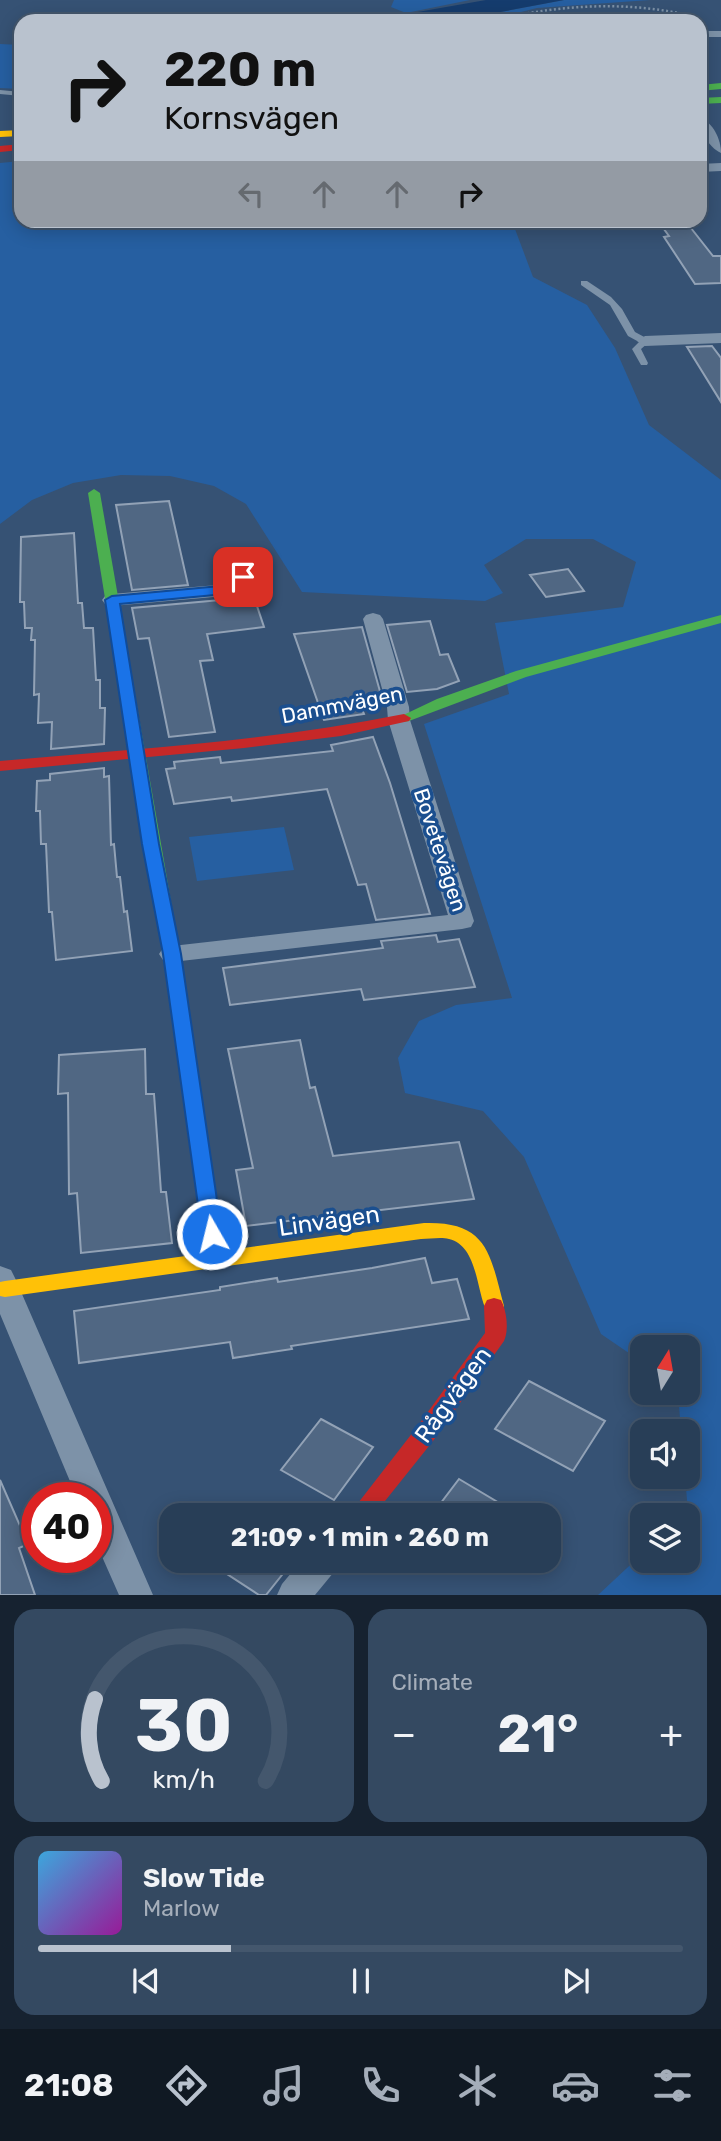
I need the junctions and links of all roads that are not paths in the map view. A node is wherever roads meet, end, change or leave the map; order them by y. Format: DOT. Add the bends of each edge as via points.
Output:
graph roads {
  1 [pos="707,130"];
  2 [pos="721,149"];
  3 [pos="584,283"];
  4 [pos="721,338"];
  5 [pos="645,341"];
  6 [pos="644,363"];
  7 [pos="94,493"];
  8 [pos="243,577"];
  9 [pos="112,600"];
  10 [pos="373,619"];
  11 [pos="721,619"];
  12 [pos="398,720"];
  13 [pos="137,753"];
  14 [pos="0,766"];
  15 [pos="172,954"];
  16 [pos="451,1231"];
  17 [pos="215,1259"];
  18 [pos="2,1284"];
  19 [pos="87,1482"];
  20 [pos="369,1503"];
  21 [pos="112,1540"];
  22 [pos="312,1573"];
  23 [pos="136,1595"];
  24 [pos="295,1595"];
  1 -- 2 [label="street"];
  3 -- 5 [label="lane" via="609,298 621,310 631,334"];
  4 -- 5 [label="street"];
  5 -- 6 [label="lane" via="636,349"];
  7 -- 9 [label="main road"];
  8 -- 9 [label="street" via="236,589"];
  9 -- 13 [label="main road"];
  10 -- 12 [label="street, Bovetevägen"];
  11 -- 12 [label="main road, Dammvägen" via="508,678"];
  12 -- 13 [label="main road, Dammvägen" via="341,731"];
  12 -- 15 [label="street, Bovetevägen" via="462,921"];
  13 -- 14 [label="main road, Dammvägen"];
  13 -- 15 [label="main road"];
  15 -- 17 [label="main road"];
  16 -- 17 [label="main road, Linvägen" via="421,1231"];
  16 -- 20 [label="main road, Rågvägen" via="468,1238 477,1251 495,1309 496,1335"];
  17 -- 18 [label="main road, Linvägen"];
  18 -- 19 [label="street"];
  21 -- 23 [label="street"];
  22 -- 24 [label="street"];
}
